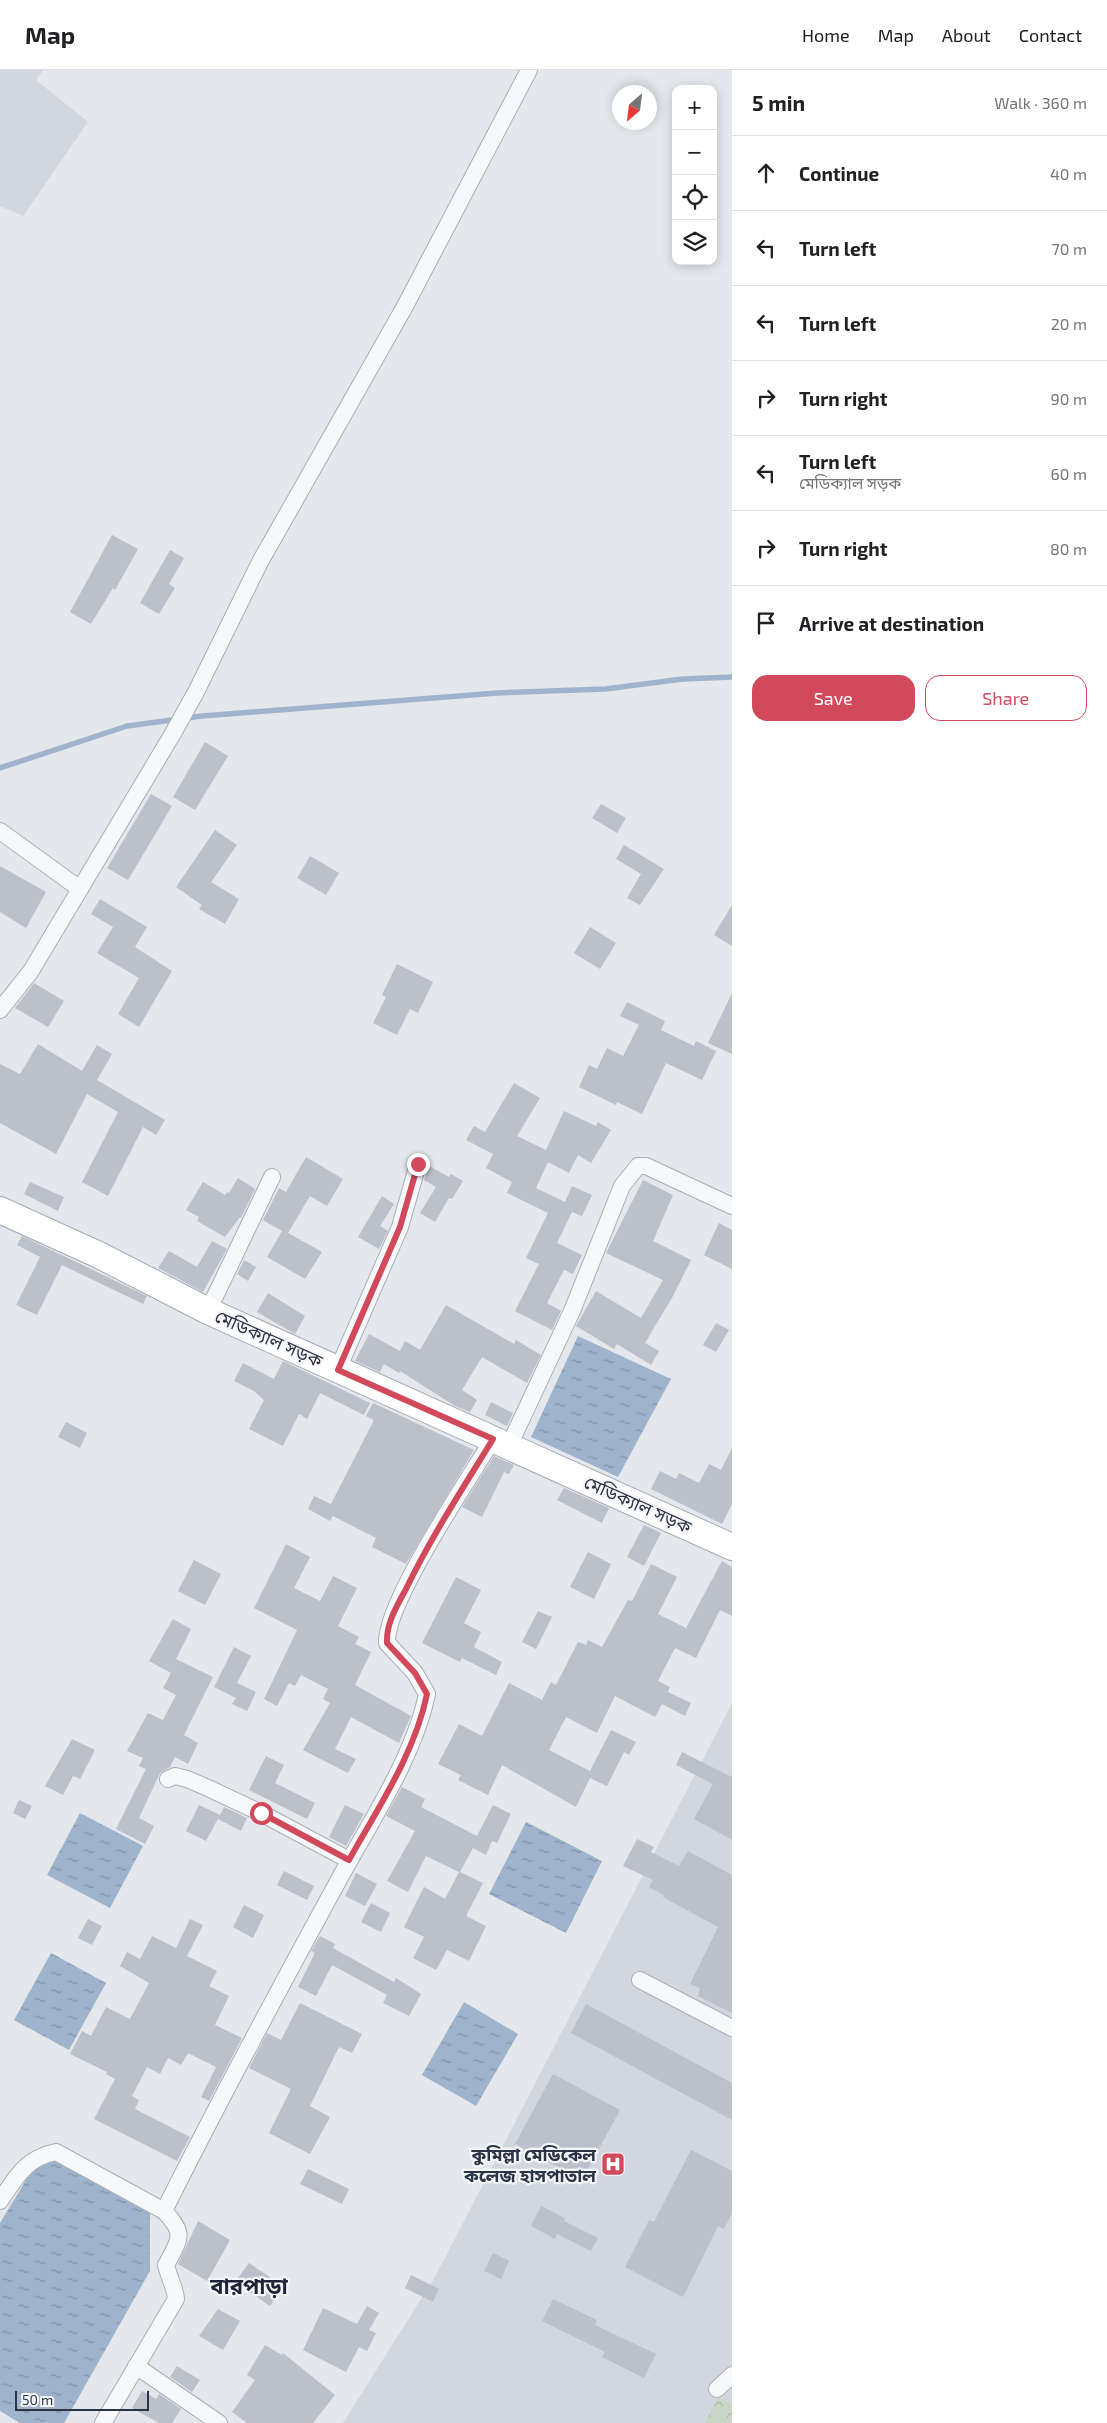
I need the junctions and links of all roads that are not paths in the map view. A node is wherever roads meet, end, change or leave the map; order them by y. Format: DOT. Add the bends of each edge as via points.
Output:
graph roads {
  1 [pos="529,70"];
  2 [pos="0,831"];
  3 [pos="80,889"];
  4 [pos="0,1010"];
  5 [pos="418,1164"];
  6 [pos="272,1176"];
  7 [pos="732,1206"];
  8 [pos="0,1210"];
  9 [pos="208,1311"];
  10 [pos="338,1370"];
  11 [pos="501,1442"];
  12 [pos="732,1547"];
  13 [pos="168,1778"];
  14 [pos="349,1860"];
  15 [pos="640,1980"];
  16 [pos="732,2028"];
  17 [pos="0,2201"];
  18 [pos="164,2211"];
  19 [pos="136,2366"];
  20 [pos="732,2375"];
  21 [pos="717,2389"];
  22 [pos="103,2423"];
  23 [pos="219,2423"];
  1 -- 3 [label="street" via="404,308 260,562 196,692"];
  2 -- 3 [label="street"];
  3 -- 4 [label="street" via="31,971"];
  5 -- 10 [label="street" via="400,1227"];
  6 -- 9 [label="street"];
  7 -- 11 [label="street" via="646,1166 634,1169 622,1186 572,1311"];
  8 -- 9 [label="main road, মেডিক্যাল সড়ক" via="99,1255"];
  9 -- 10 [label="main road, মেডিক্যাল সড়ক"];
  10 -- 11 [label="main road, মেডিক্যাল সড়ক"];
  11 -- 12 [label="main road, মেডিক্যাল সড়ক"];
  11 -- 14 [label="street" via="422,1557 390,1620 387,1643 415,1673 427,1694 418,1726 390,1786"];
  13 -- 14 [label="street" via="187,1778"];
  14 -- 18 [label="street" via="229,2081"];
  15 -- 16 [label="street"];
  17 -- 18 [label="street" via="26,2164 56,2152"];
  18 -- 19 [label="street" via="177,2225 178,2241 166,2265 176,2289 176,2299"];
  19 -- 22 [label="street"];
  19 -- 23 [label="street"];
  20 -- 21 [label="street"];
}
